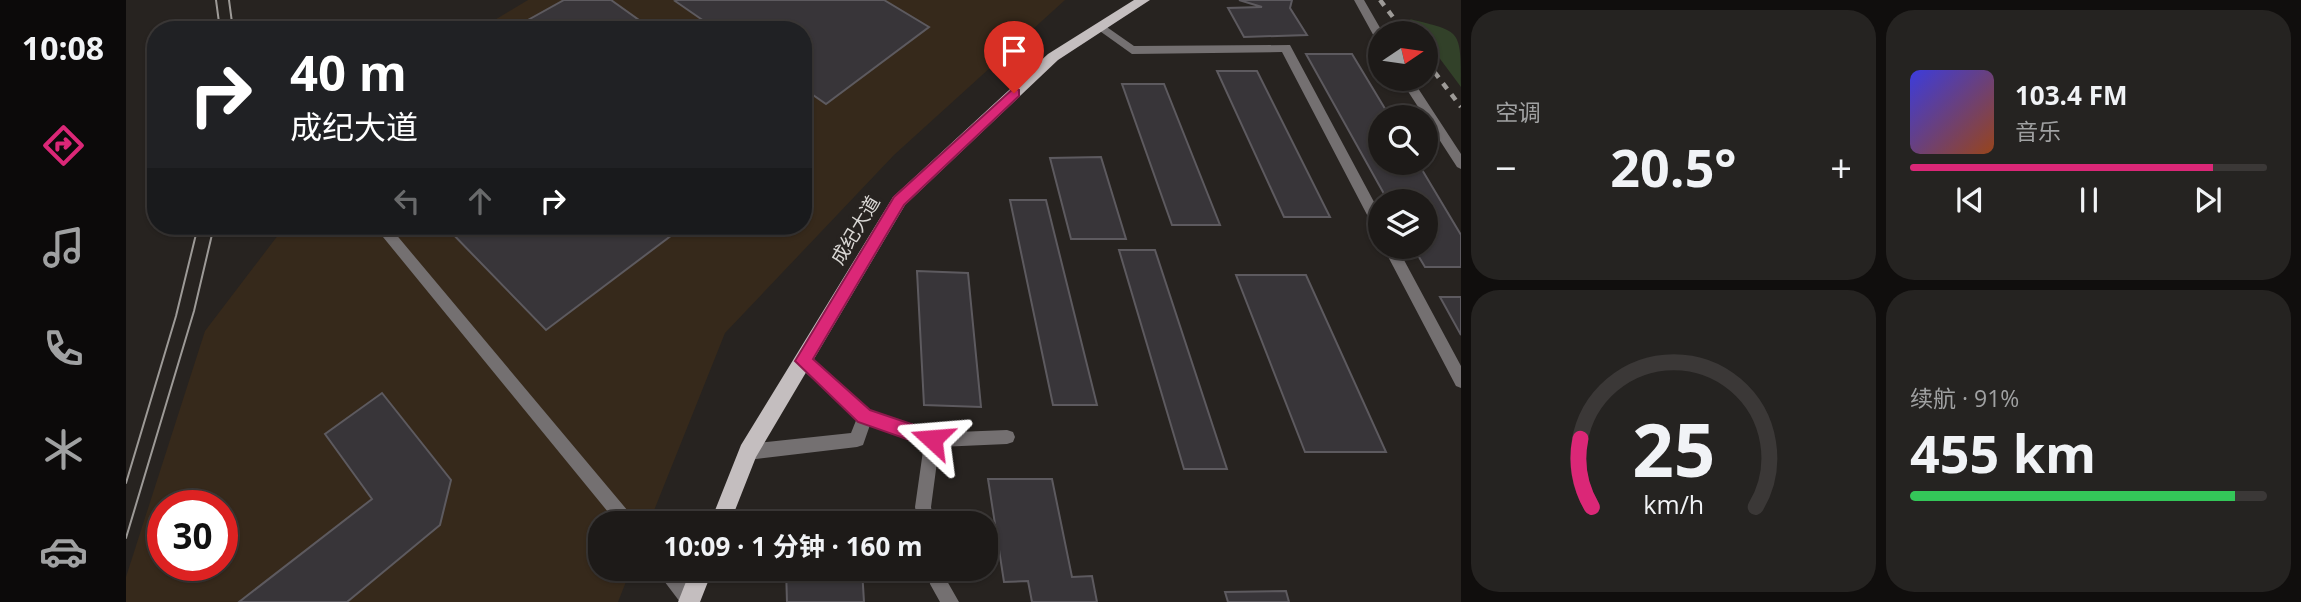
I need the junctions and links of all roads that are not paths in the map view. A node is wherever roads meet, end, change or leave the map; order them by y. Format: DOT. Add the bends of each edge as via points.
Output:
graph roads {
  1 [pos="1143,0"];
  2 [pos="1359,0"];
  3 [pos="1371,21"];
  4 [pos="1101,27"];
  5 [pos="1414,91"];
  6 [pos="1461,164"];
  7 [pos="1368,203"];
  8 [pos="388,235"];
  9 [pos="1396,259"];
  10 [pos="803,361"];
  11 [pos="1461,381"];
  12 [pos="865,416"];
  13 [pos="1007,437"];
  14 [pos="932,439"];
  15 [pos="748,452"];
  16 [pos="616,511"];
  17 [pos="725,511"];
  18 [pos="924,511"];
  19 [pos="673,581"];
  20 [pos="697,581"];
  21 [pos="938,581"];
  22 [pos="689,601"];
  23 [pos="950,602"];
  1 -- 4 [label="main road, 成纪大道"];
  2 -- 3 [label="street"];
  4 -- 7 [label="street" via="1132,50 1286,48"];
  4 -- 10 [label="main road, 成纪大道" via="1053,57 899,201"];
  5 -- 6 [label="street"];
  8 -- 16 [label="street"];
  9 -- 11 [label="street"];
  10 -- 12 [label="street"];
  10 -- 15 [label="main road, 成纪大道"];
  12 -- 14 [label="street"];
  12 -- 15 [label="street" via="857,440"];
  13 -- 14 [label="street"];
  14 -- 18 [label="street"];
  15 -- 17 [label="main road, 成纪大道"];
  19 -- 22 [label="street"];
  20 -- 22 [label="main road"];
  21 -- 23 [label="street"];
}
